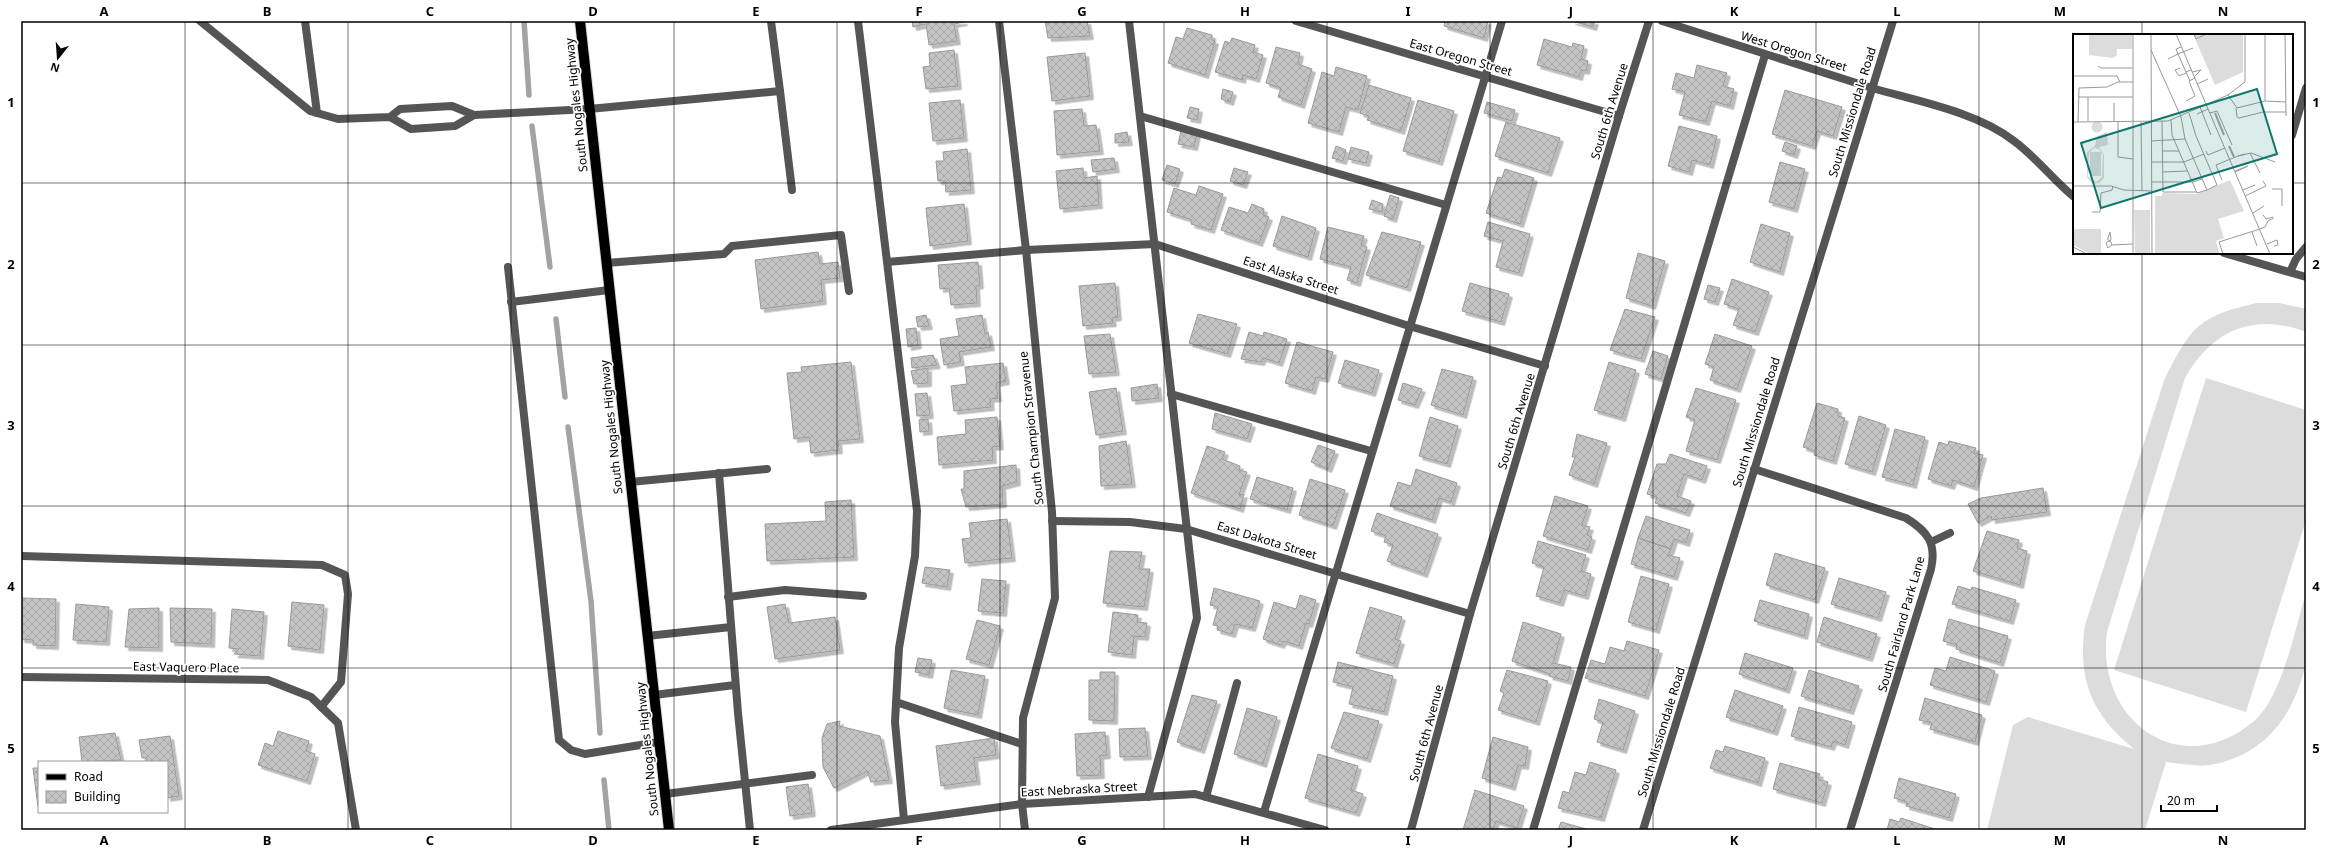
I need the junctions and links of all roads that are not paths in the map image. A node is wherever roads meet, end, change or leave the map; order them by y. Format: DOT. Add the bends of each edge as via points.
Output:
graph roads {
  1 [pos="200,21"];
  2 [pos="305,21"];
  3 [pos="580,21"];
  4 [pos="771,21"];
  5 [pos="858,21"];
  6 [pos="999,21"];
  7 [pos="1129,21"];
  8 [pos="1296,21"];
  9 [pos="1502,21"];
  10 [pos="1649,21"];
  11 [pos="1662,21"];
  12 [pos="1892,21"];
  13 [pos="1765,55"];
  14 [pos="1485,77"];
  15 [pos="1872,88"];
  16 [pos="2306,88"];
  17 [pos="780,91"];
  18 [pos="590,109"];
  19 [pos="317,113"];
  20 [pos="474,115"];
  21 [pos="1140,116"];
  22 [pos="1619,116"];
  23 [pos="390,118"];
  24 [pos="2293,132"];
  25 [pos="792,190"];
  26 [pos="2073,196"];
  27 [pos="1446,205"];
  28 [pos="1155,244"];
  29 [pos="2306,247"];
  30 [pos="1026,250"];
  31 [pos="2227,254"];
  32 [pos="887,262"];
  33 [pos="606,263"];
  34 [pos="508,267"];
  35 [pos="2290,272"];
  36 [pos="2306,278"];
  37 [pos="609,290"];
  38 [pos="849,291"];
  39 [pos="512,302"];
  40 [pos="1409,326"];
  41 [pos="1545,366"];
  42 [pos="1171,394"];
  43 [pos="1371,451"];
  44 [pos="766,469"];
  45 [pos="1754,469"];
  46 [pos="719,473"];
  47 [pos="630,482"];
  48 [pos="1052,521"];
  49 [pos="1186,529"];
  50 [pos="1950,533"];
  51 [pos="1931,542"];
  52 [pos="21,556"];
  53 [pos="1334,573"];
  54 [pos="863,596"];
  55 [pos="728,597"];
  56 [pos="1470,614"];
  57 [pos="731,627"];
  58 [pos="647,636"];
  59 [pos="21,677"];
  60 [pos="1237,683"];
  61 [pos="736,685"];
  62 [pos="654,695"];
  63 [pos="896,702"];
  64 [pos="321,707"];
  65 [pos="659,742"];
  66 [pos="1022,744"];
  67 [pos="812,775"];
  68 [pos="745,784"];
  69 [pos="665,794"];
  70 [pos="1206,796"];
  71 [pos="1148,797"];
  72 [pos="1022,804"];
  73 [pos="1264,812"];
  74 [pos="904,820"];
  75 [pos="356,830"];
  76 [pos="669,830"];
  77 [pos="750,830"];
  78 [pos="831,830"];
  79 [pos="1025,830"];
  80 [pos="1325,830"];
  81 [pos="1411,830"];
  82 [pos="1533,830"];
  83 [pos="1643,830"];
  84 [pos="1850,830"];
  1 -- 19 [label="street" via="310,111"];
  2 -- 19 [label="street"];
  3 -- 18 [label="main road, South Nogales Highway"];
  4 -- 17 [label="street"];
  5 -- 32 [label="street"];
  6 -- 30 [label="street, South Champion Stravenue"];
  7 -- 21 [label="street"];
  8 -- 14 [label="street, East Oregon Street"];
  9 -- 14 [label="street"];
  10 -- 22 [label="street, South 6th Avenue"];
  11 -- 13 [label="street, West Oregon Street"];
  12 -- 15 [label="street, South Missiondale Road"];
  13 -- 15 [label="street, West Oregon Street"];
  13 -- 82 [label="street"];
  14 -- 22 [label="street, East Oregon Street"];
  14 -- 27 [label="street"];
  15 -- 26 [label="street, West Oregon Street" via="1952,111 2014,140"];
  15 -- 45 [label="street, South Missiondale Road"];
  16 -- 24 [label="street"];
  17 -- 18 [label="street"];
  17 -- 25 [label="street"];
  18 -- 20 [label="street"];
  18 -- 33 [label="main road, South Nogales Highway"];
  19 -- 23 [label="street" via="338,119"];
  20 -- 23 [label="street" via="452,106 400,109"];
  20 -- 23 [label="street" via="455,126 411,129"];
  21 -- 27 [label="street"];
  21 -- 28 [label="street"];
  22 -- 41 [label="street, South 6th Avenue"];
  27 -- 40 [label="street"];
  28 -- 30 [label="street, East Alaska Street"];
  28 -- 40 [label="street, East Alaska Street"];
  28 -- 42 [label="street"];
  29 -- 35 [label="street"];
  30 -- 32 [label="street, East Alaska Street"];
  30 -- 48 [label="street, South Champion Stravenue"];
  31 -- 35 [label="street"];
  32 -- 63 [label="street" via="917,511 914,556 899,648"];
  33 -- 37 [label="main road, South Nogales Highway"];
  33 -- 38 [label="street" via="724,254 732,246 841,235"];
  34 -- 39 [label="street"];
  35 -- 36 [label="street"];
  37 -- 39 [label="street"];
  37 -- 47 [label="main road, South Nogales Highway"];
  39 -- 65 [label="street" via="559,740 571,750 585,754"];
  40 -- 41 [label="street, East Alaska Street"];
  40 -- 43 [label="street"];
  41 -- 56 [label="street, South 6th Avenue"];
  42 -- 43 [label="street"];
  42 -- 49 [label="street"];
  43 -- 53 [label="street"];
  44 -- 46 [label="street"];
  45 -- 51 [label="street, South Fairland Park Lane" via="1906,518 1917,525"];
  45 -- 83 [label="street, South Missiondale Road"];
  46 -- 47 [label="street"];
  46 -- 55 [label="street"];
  47 -- 58 [label="main road, South Nogales Highway"];
  48 -- 49 [label="street, East Dakota Street" via="1130,522"];
  48 -- 66 [label="street, South Champion Stravenue" via="1055,598 1023,718"];
  49 -- 53 [label="street, East Dakota Street"];
  49 -- 71 [label="street" via="1197,618"];
  50 -- 51 [label="street"];
  51 -- 84 [label="street, South Fairland Park Lane" via="1934,550 1932,569"];
  52 -- 64 [label="street" via="322,565 345,575 348,594 341,682"];
  53 -- 56 [label="street, East Dakota Street"];
  53 -- 73 [label="street"];
  54 -- 55 [label="street" via="785,590"];
  55 -- 57 [label="street"];
  56 -- 81 [label="street, South 6th Avenue"];
  57 -- 58 [label="street"];
  57 -- 61 [label="street"];
  58 -- 62 [label="main road, South Nogales Highway"];
  59 -- 64 [label="street, East Vaquero Place" via="268,680 311,698"];
  60 -- 70 [label="street"];
  61 -- 62 [label="street"];
  61 -- 68 [label="street"];
  62 -- 65 [label="main road, South Nogales Highway"];
  63 -- 66 [label="street"];
  63 -- 74 [label="street" via="895,722"];
  64 -- 75 [label="street, East Vaquero Place" via="338,723"];
  65 -- 69 [label="main road, South Nogales Highway"];
  66 -- 72 [label="street, South Champion Stravenue"];
  67 -- 68 [label="street"];
  68 -- 69 [label="street"];
  68 -- 77 [label="street"];
  69 -- 76 [label="main road, South Nogales Highway"];
  70 -- 71 [label="street, East Nebraska Street" via="1195,794"];
  70 -- 73 [label="street, East Nebraska Street"];
  71 -- 72 [label="street, East Nebraska Street"];
  72 -- 74 [label="street, East Nebraska Street"];
  72 -- 79 [label="street, South Champion Stravenue"];
  73 -- 80 [label="street, East Nebraska Street"];
  74 -- 78 [label="street, East Nebraska Street"];
}
